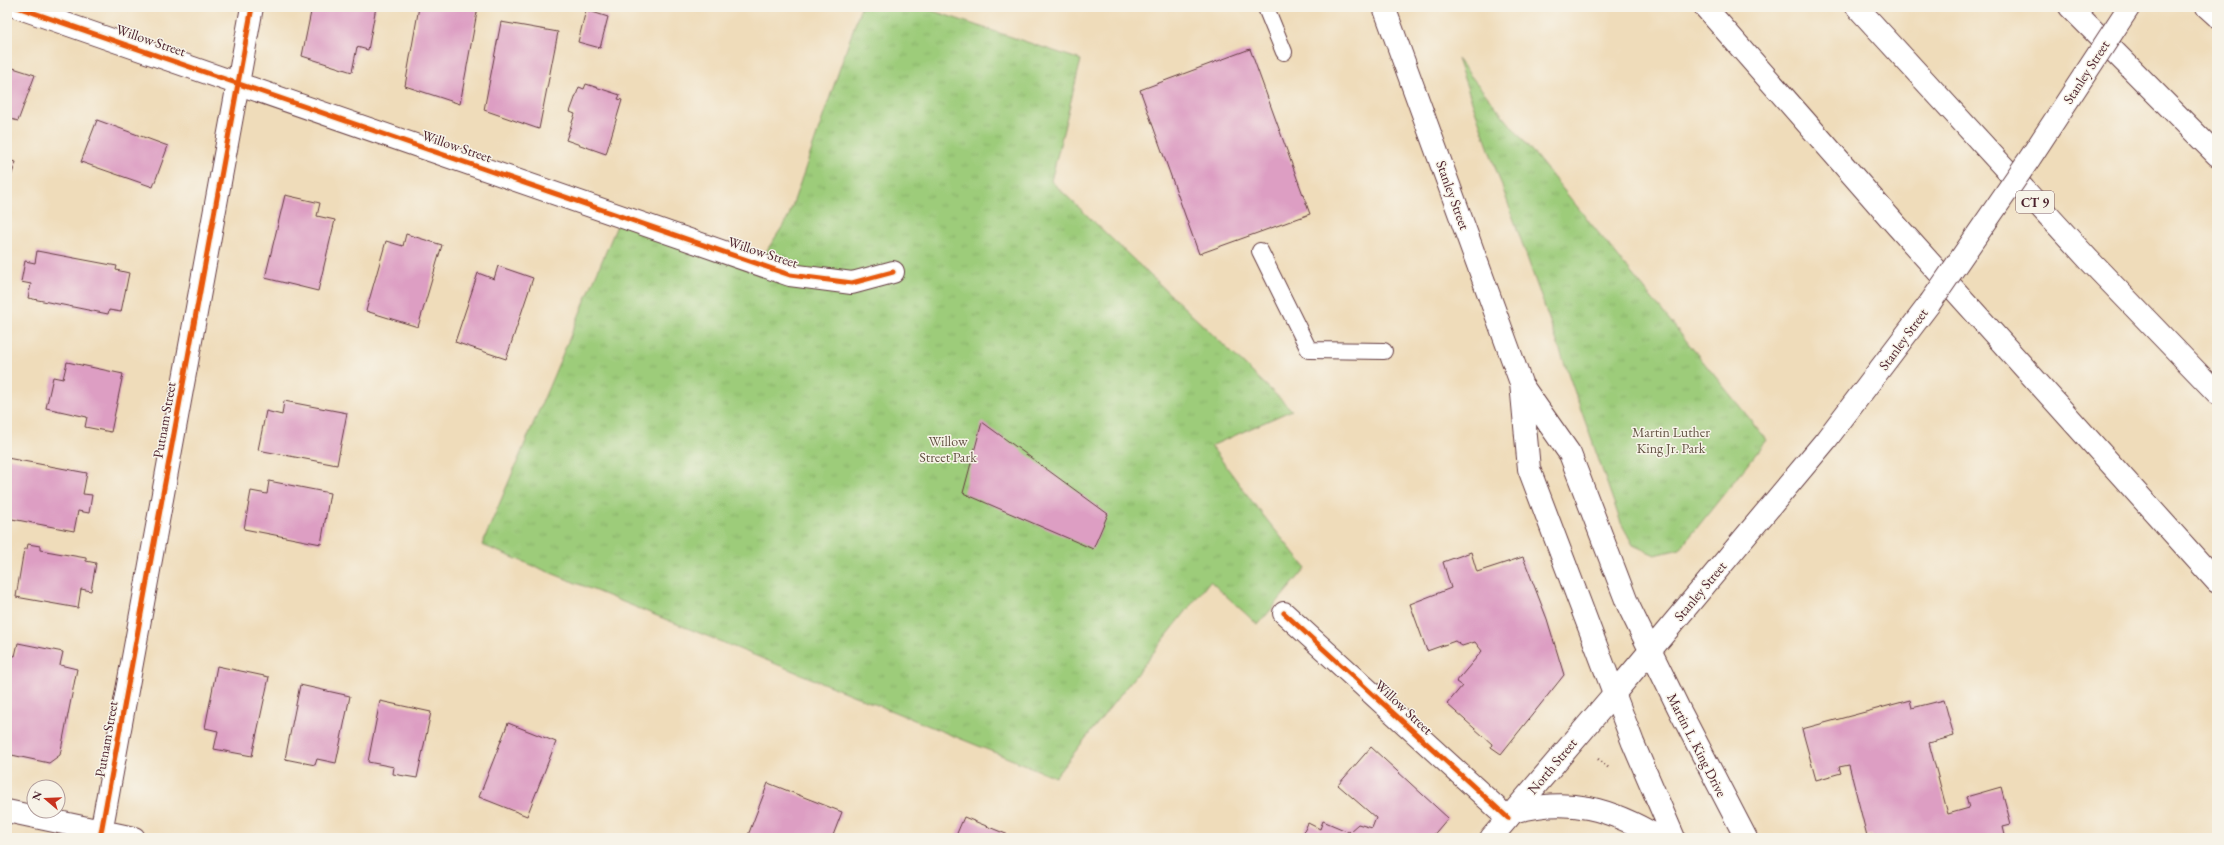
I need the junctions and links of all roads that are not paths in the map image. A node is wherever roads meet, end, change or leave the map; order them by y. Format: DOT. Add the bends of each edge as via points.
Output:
graph roads {
  1 [pos="17,7"];
  2 [pos="252,7"];
  3 [pos="1384,7"];
  4 [pos="1705,7"];
  5 [pos="1857,7"];
  6 [pos="2070,7"];
  7 [pos="2128,7"];
  8 [pos="2206,7"];
  9 [pos="1266,8"];
  10 [pos="2217,16"];
  11 [pos="1284,52"];
  12 [pos="237,82"];
  13 [pos="2217,156"];
  14 [pos="1260,251"];
  15 [pos="893,272"];
  16 [pos="1384,351"];
  17 [pos="1521,383"];
  18 [pos="2217,394"];
  19 [pos="2214,581"];
  20 [pos="1284,613"];
  21 [pos="1650,651"];
  22 [pos="1614,694"];
  23 [pos="7,811"];
  24 [pos="1511,815"];
  25 [pos="100,835"];
  26 [pos="134,838"];
  27 [pos="1492,838"];
  28 [pos="1660,838"];
  29 [pos="1674,838"];
  30 [pos="1746,838"];
  1 -- 12 [label="main road, Willow Street"];
  2 -- 12 [label="main road, Putnam Street"];
  3 -- 17 [label="main road, Stanley Street"];
  4 -- 19 [label="main road"];
  5 -- 18 [label="main road, CT 9" via="2089,260"];
  6 -- 13 [label="main road"];
  7 -- 21 [label="main road, Stanley Street, bridge" via="1990,217 1878,373 1777,500"];
  8 -- 10 [label="main road"];
  9 -- 11 [label="lane"];
  12 -- 15 [label="main road, Willow Street" via="790,275 852,283"];
  12 -- 25 [label="main road, Putnam Street"];
  14 -- 16 [label="lane" via="1309,350"];
  17 -- 21 [label="main road, Stanley Street" via="1570,454 1615,572"];
  17 -- 22 [label="main road, Stanley Street" via="1529,470"];
  20 -- 24 [label="main road, Willow Street"];
  21 -- 22 [label="main road, Stanley Street"];
  21 -- 30 [label="main road, Martin L. King Drive"];
  22 -- 24 [label="main road, North Street"];
  22 -- 29 [label="main road"];
  23 -- 25 [label="main road"];
  24 -- 27 [label="main road, North Street"];
  24 -- 28 [label="main road" via="1552,804 1581,806 1622,818"];
  25 -- 26 [label="main road"];
}
